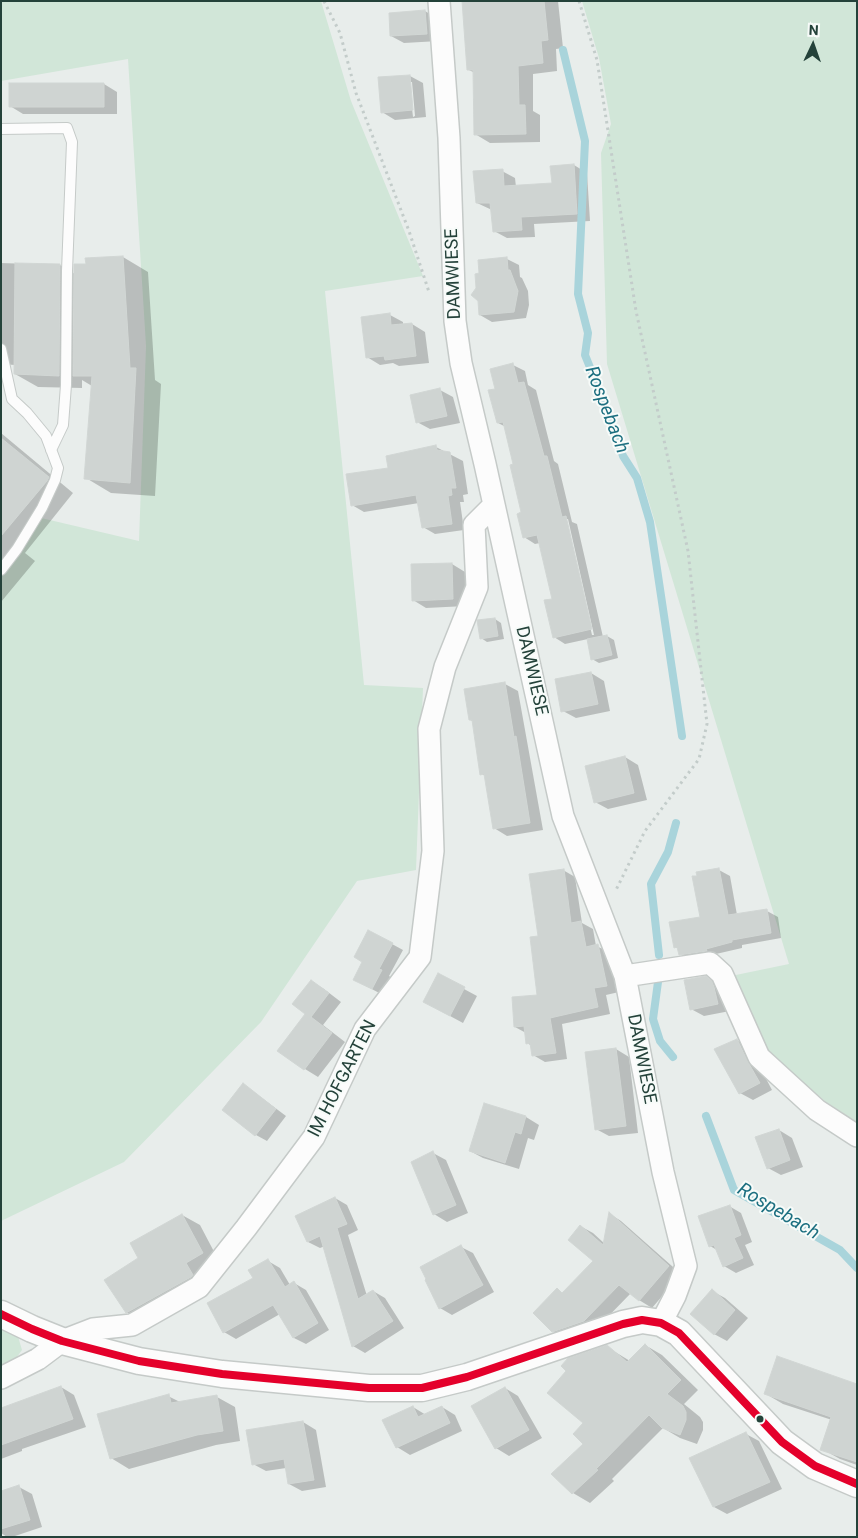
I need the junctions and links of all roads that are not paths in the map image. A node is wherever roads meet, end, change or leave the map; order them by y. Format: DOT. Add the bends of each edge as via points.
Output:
graph roads {
  1 [pos="438,1"];
  2 [pos="1,129"];
  3 [pos="1,348"];
  4 [pos="51,450"];
  5 [pos="494,506"];
  6 [pos="1,570"];
  7 [pos="625,976"];
  8 [pos="857,1136"];
  9 [pos="1,1314"];
  10 [pos="661,1323"];
  11 [pos="62,1341"];
  12 [pos="1,1378"];
  13 [pos="857,1484"];
  1 -- 5 [label="street, DAMWIESE" via="449,138 455,321 461,363"];
  2 -- 4 [label="lane" via="67,128 72,142 66,384 63,425"];
  3 -- 4 [label="lane" via="12,399 46,436"];
  4 -- 6 [label="lane" via="58,468 55,480 42,508"];
  5 -- 7 [label="street, DAMWIESE" via="564,816"];
  5 -- 11 [label="street, IM HOFGARTEN" via="474,525 477,586 445,666 429,729 433,851 420,957 365,1029 314,1137 199,1287 132,1325 94,1329"];
  7 -- 8 [label="street" via="710,963 722,974 759,1057 817,1110"];
  7 -- 10 [label="street, DAMWIESE" via="663,1172 686,1266"];
  9 -- 11 [label="street"];
  10 -- 11 [label="street" via="642,1320 623,1324 467,1377 422,1388 369,1388 222,1374 139,1361"];
  10 -- 13 [label="street" via="679,1333 782,1442 815,1466"];
  11 -- 12 [label="street, IM HOFGARTEN" via="38,1359"];
}
